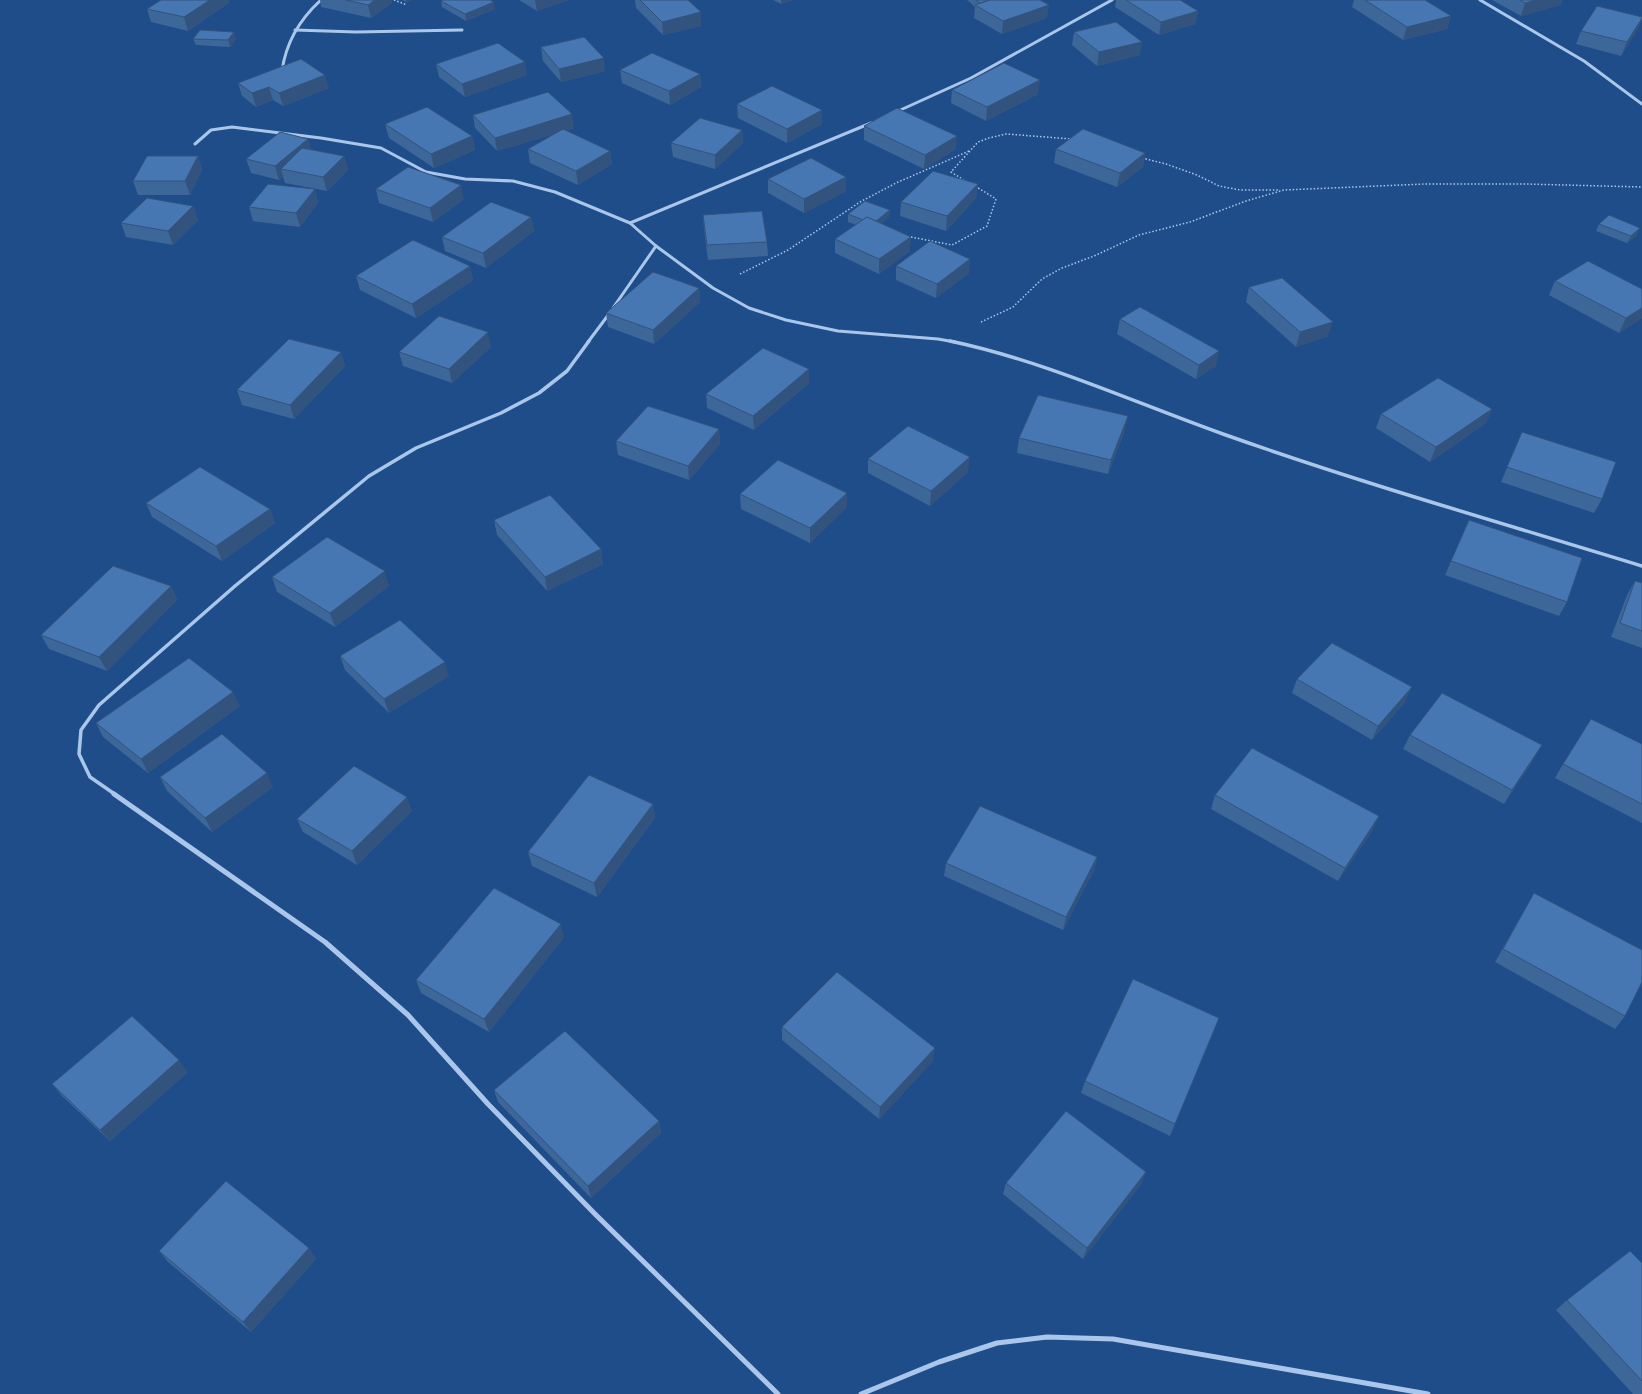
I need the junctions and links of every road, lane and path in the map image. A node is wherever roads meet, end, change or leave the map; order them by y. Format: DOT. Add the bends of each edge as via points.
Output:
graph roads {
  1 [pos="321,0"];
  2 [pos="1112,0"];
  3 [pos="1480,0"];
  4 [pos="295,30"];
  5 [pos="462,30"];
  6 [pos="282,74"];
  7 [pos="1642,104"];
  8 [pos="895,113"];
  9 [pos="875,121"];
  10 [pos="1078,140"];
  11 [pos="196,144"];
  12 [pos="972,150"];
  13 [pos="1135,156"];
  14 [pos="1642,187"];
  15 [pos="1284,190"];
  16 [pos="630,223"];
  17 [pos="911,237"];
  18 [pos="656,246"];
  19 [pos="713,288"];
  20 [pos="938,339"];
  21 [pos="1642,566"];
  22 [pos="778,1394"];
  23 [pos="861,1394"];
  24 [pos="1428,1394"];
  1 -- 4 [label="street" via="310,9"];
  2 -- 8 [label="street" via="971,78"];
  3 -- 7 [label="street" via="1580,58"];
  4 -- 5 [label="street"];
  4 -- 6 [label="street" via="284,54"];
  9 -- 16 [label="street"];
  10 -- 12 [label="path" via="1006,134 978,142"];
  11 -- 16 [label="street" via="204,133 219,127 246,128 381,148 426,172 465,179 513,181 555,192"];
  12 -- 17 [label="path" via="951,172 996,199 987,226 952,245"];
  12 -- 19 [label="path" via="896,183 860,202 788,250"];
  13 -- 15 [label="path" via="1166,164 1220,186 1240,190"];
  14 -- 15 [label="path" via="1526,184"];
  15 -- 20 [label="path" via="1190,222 1139,235 1062,268 1042,279 1013,307"];
  16 -- 18 [label="street"];
  18 -- 19 [label="street"];
  18 -- 22 [label="street" via="567,371 539,393 501,413 416,448 369,476 235,586 99,705 81,730 79,754 90,777 325,942 408,1015 493,1110"];
  19 -- 20 [label="street" via="749,308 786,320 838,331"];
  20 -- 21 [label="street" via="982,348 1037,364 1223,434 1334,472"];
  23 -- 24 [label="street" via="939,1362 997,1343 1047,1337 1113,1339"];
}
